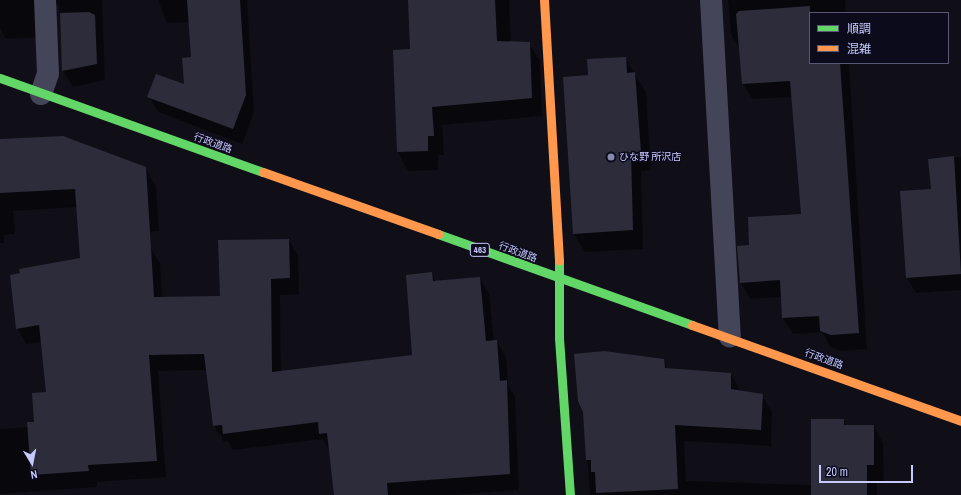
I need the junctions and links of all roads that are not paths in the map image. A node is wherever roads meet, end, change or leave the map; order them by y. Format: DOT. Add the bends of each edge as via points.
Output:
graph roads {
  1 [pos="45,0"];
  2 [pos="544,0"];
  3 [pos="711,0"];
  4 [pos="0,78"];
  5 [pos="41,94"];
  6 [pos="560,278"];
  7 [pos="730,336"];
  8 [pos="961,421"];
  9 [pos="570,495"];
  1 -- 5 [label="street" via="48,68"];
  2 -- 6 [label="main road"];
  3 -- 7 [label="street"];
  4 -- 5 [label="main road, 行政道路 / 463"];
  5 -- 6 [label="main road, 行政道路 / 463"];
  6 -- 7 [label="main road, 行政道路 / 463"];
  6 -- 9 [label="main road" via="558,317"];
  7 -- 8 [label="main road, 行政道路 / 463"];
}
